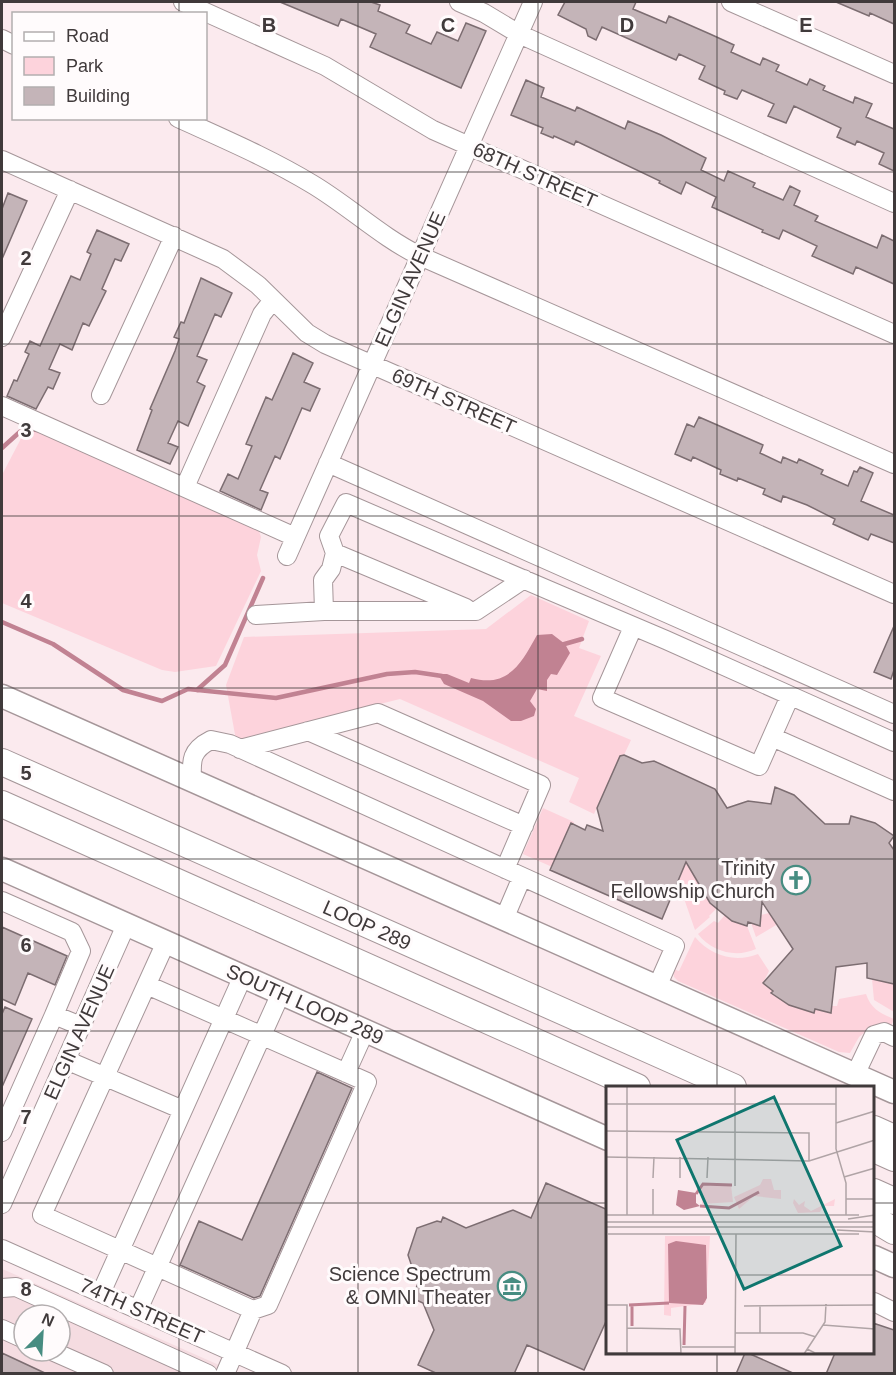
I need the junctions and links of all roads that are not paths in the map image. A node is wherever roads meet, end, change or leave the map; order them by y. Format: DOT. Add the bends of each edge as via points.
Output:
graph roads {
  1 [pos="183,2"];
  2 [pos="459,2"];
  3 [pos="533,2"];
  4 [pos="731,2"];
  5 [pos="206,12"];
  6 [pos="207,13"];
  7 [pos="519,34"];
  8 [pos="894,74"];
  9 [pos="183,120"];
  10 [pos="469,146"];
  11 [pos="2,160"];
  12 [pos="70,190"];
  13 [pos="894,203"];
  14 [pos="174,236"];
  15 [pos="420,256"];
  16 [pos="273,300"];
  17 [pos="894,334"];
  18 [pos="2,337"];
  19 [pos="372,365"];
  20 [pos="101,395"];
  21 [pos="2,406"];
  22 [pos="328,463"];
  23 [pos="894,464"];
  24 [pos="185,487"];
  25 [pos="316,490"];
  26 [pos="346,503"];
  27 [pos="295,537"];
  28 [pos="335,553"];
  29 [pos="287,556"];
  30 [pos="524,579"];
  31 [pos="894,594"];
  32 [pos="324,611"];
  33 [pos="473,611"];
  34 [pos="256,615"];
  35 [pos="633,627"];
  36 [pos="2,696"];
  37 [pos="790,696"];
  38 [pos="894,714"];
  39 [pos="308,731"];
  40 [pos="772,737"];
  41 [pos="894,742"];
  42 [pos="240,749"];
  43 [pos="2,762"];
  44 [pos="192,781"];
  45 [pos="894,791"];
  46 [pos="2,804"];
  47 [pos="524,826"];
  48 [pos="2,869"];
  49 [pos="505,869"];
  50 [pos="522,877"];
  51 [pos="2,901"];
  52 [pos="504,919"];
  53 [pos="126,925"];
  54 [pos="166,942"];
  55 [pos="243,976"];
  56 [pos="147,985"];
  57 [pos="657,987"];
  58 [pos="281,993"];
  59 [pos="54,1015"];
  60 [pos="224,1019"];
  61 [pos="81,1026"];
  62 [pos="365,1031"];
  63 [pos="262,1035"];
  64 [pos="874,1035"];
  65 [pos="894,1037"];
  66 [pos="894,1047"];
  67 [pos="66,1060"];
  68 [pos="695,1070"];
  69 [pos="346,1073"];
  70 [pos="855,1075"];
  71 [pos="105,1077"];
  72 [pos="635,1086"];
  73 [pos="732,1086"];
  74 [pos="747,1086"];
  75 [pos="894,1092"];
  76 [pos="183,1110"];
  77 [pos="875,1130"];
  78 [pos="2,1132"];
  79 [pos="606,1138"];
  80 [pos="894,1138"];
  81 [pos="875,1150"];
  82 [pos="894,1158"];
  83 [pos="875,1193"];
  84 [pos="2,1201"];
  85 [pos="894,1202"];
  86 [pos="875,1221"];
  87 [pos="894,1231"];
  88 [pos="2,1249"];
  89 [pos="121,1249"];
  90 [pos="875,1258"];
  91 [pos="28,1261"];
  92 [pos="158,1266"];
  93 [pos="894,1266"];
  94 [pos="9,1288"];
  95 [pos="101,1293"];
  96 [pos="875,1303"];
  97 [pos="138,1310"];
  98 [pos="253,1310"];
  99 [pos="894,1312"];
  100 [pos="234,1352"];
  101 [pos="72,1360"];
  102 [pos="104,1374"];
  103 [pos="208,1374"];
  104 [pos="225,1374"];
  105 [pos="282,1374"];
  1 -- 5 [label="street, 68TH STREET"];
  2 -- 7 [label="street"];
  3 -- 7 [label="street, ELGIN AVENUE"];
  4 -- 8 [label="street"];
  6 -- 10 [label="street, 68TH STREET" via="318,62 409,118"];
  7 -- 10 [label="street, ELGIN AVENUE"];
  7 -- 13 [label="street"];
  9 -- 15 [label="street" via="262,155"];
  10 -- 15 [label="street, ELGIN AVENUE"];
  10 -- 17 [label="street, 68TH STREET"];
  11 -- 12 [label="street, 69TH STREET"];
  12 -- 14 [label="street, 69TH STREET"];
  12 -- 18 [label="street"];
  14 -- 16 [label="street, 69TH STREET" via="234,265"];
  14 -- 20 [label="street"];
  15 -- 19 [label="street, ELGIN AVENUE"];
  15 -- 23 [label="street"];
  16 -- 19 [label="street, 69TH STREET" via="307,333"];
  16 -- 24 [label="street" via="262,314"];
  19 -- 22 [label="street, ELGIN AVENUE"];
  19 -- 31 [label="street, 69TH STREET"];
  21 -- 24 [label="street"];
  22 -- 25 [label="street, ELGIN AVENUE"];
  22 -- 38 [label="street"];
  24 -- 27 [label="street"];
  25 -- 26 [label="street"];
  25 -- 27 [label="street, ELGIN AVENUE"];
  26 -- 28 [label="street" via="329,536"];
  26 -- 30 [label="street"];
  27 -- 29 [label="street, ELGIN AVENUE"];
  28 -- 32 [label="street" via="323,580"];
  28 -- 33 [label="street"];
  30 -- 33 [label="street"];
  30 -- 35 [label="street"];
  32 -- 33 [label="street"];
  32 -- 34 [label="street"];
  35 -- 37 [label="street"];
  35 -- 40 [label="street" via="602,698 759,766"];
  36 -- 44 [label="main road"];
  37 -- 40 [label="street"];
  37 -- 41 [label="street"];
  39 -- 42 [label="street"];
  39 -- 47 [label="street"];
  39 -- 47 [label="street" via="378,713 541,785"];
  40 -- 45 [label="street"];
  42 -- 44 [label="street" via="211,740 202,744 191,761"];
  42 -- 49 [label="street"];
  43 -- 68 [label="highway, LOOP 289"];
  44 -- 52 [label="main road"];
  46 -- 72 [label="highway, LOOP 289"];
  47 -- 49 [label="street"];
  48 -- 53 [label="main road, SOUTH LOOP 289"];
  49 -- 50 [label="street"];
  50 -- 52 [label="street"];
  50 -- 57 [label="street" via="675,946"];
  51 -- 59 [label="street" via="72,932 78,940 81,951"];
  52 -- 57 [label="main road"];
  53 -- 54 [label="main road, SOUTH LOOP 289"];
  53 -- 61 [label="street, ELGIN AVENUE"];
  54 -- 55 [label="main road, SOUTH LOOP 289"];
  54 -- 56 [label="street"];
  55 -- 58 [label="main road, SOUTH LOOP 289"];
  55 -- 60 [label="street"];
  56 -- 60 [label="street"];
  56 -- 71 [label="street"];
  57 -- 70 [label="main road"];
  58 -- 62 [label="main road, SOUTH LOOP 289"];
  58 -- 63 [label="street"];
  59 -- 61 [label="street"];
  59 -- 78 [label="street"];
  60 -- 63 [label="street"];
  60 -- 76 [label="street"];
  61 -- 67 [label="street, ELGIN AVENUE"];
  62 -- 69 [label="street"];
  62 -- 79 [label="main road, SOUTH LOOP 289"];
  63 -- 69 [label="street"];
  63 -- 92 [label="street"];
  64 -- 65 [label="street" via="884,1032"];
  64 -- 66 [label="street"];
  64 -- 70 [label="street"];
  67 -- 71 [label="street"];
  67 -- 84 [label="street, ELGIN AVENUE"];
  68 -- 73 [label="highway, LOOP 289"];
  68 -- 74 [label="highway"];
  69 -- 98 [label="street" via="367,1082 268,1305"];
  70 -- 75 [label="main road"];
  71 -- 76 [label="street"];
  71 -- 89 [label="street" via="42,1215"];
  76 -- 89 [label="street"];
  77 -- 80 [label="highway"];
  81 -- 82 [label="highway"];
  83 -- 85 [label="highway"];
  86 -- 87 [label="highway"];
  88 -- 91 [label="street, 74TH STREET"];
  89 -- 92 [label="street"];
  89 -- 95 [label="street"];
  90 -- 93 [label="main road"];
  91 -- 94 [label="street"];
  91 -- 95 [label="street, 74TH STREET"];
  92 -- 97 [label="street"];
  92 -- 98 [label="street"];
  94 -- 103 [label="street"];
  95 -- 97 [label="street, 74TH STREET"];
  96 -- 99 [label="street"];
  97 -- 100 [label="street, 74TH STREET"];
  98 -- 100 [label="street"];
  100 -- 104 [label="street"];
  100 -- 105 [label="street, 74TH STREET"];
  101 -- 102 [label="street"];
}
